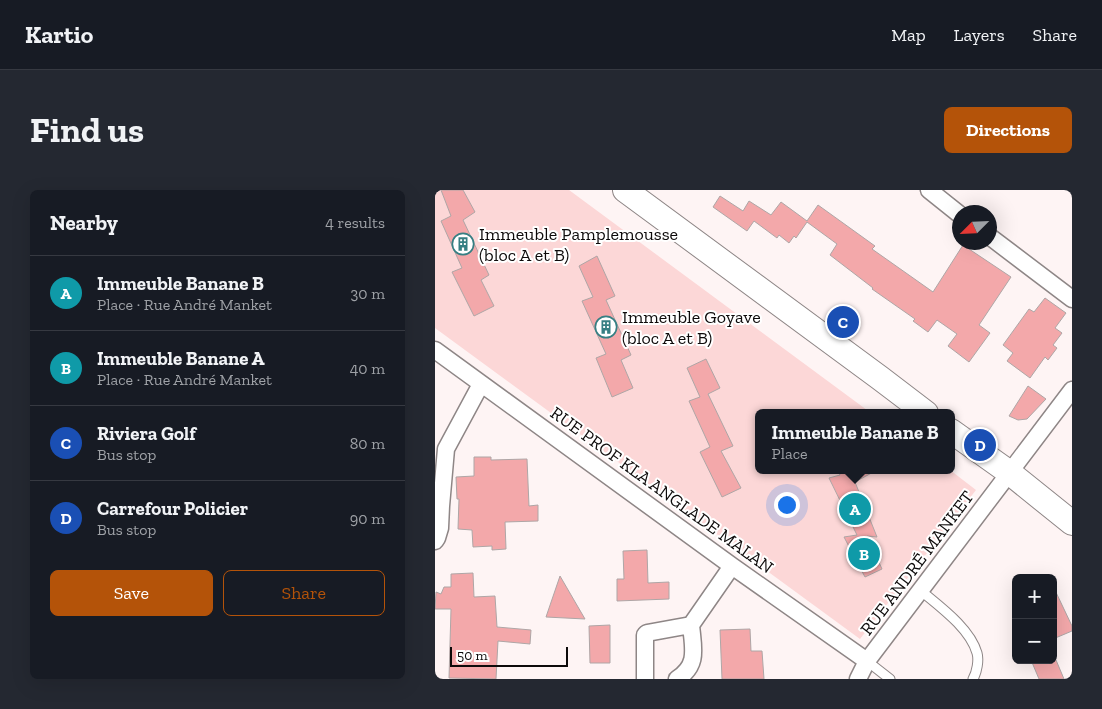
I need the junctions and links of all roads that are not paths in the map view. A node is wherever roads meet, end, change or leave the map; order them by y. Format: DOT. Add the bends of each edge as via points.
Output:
graph roads {
  1 [pos="625,190"];
  2 [pos="929,190"];
  3 [pos="952,208"];
  4 [pos="997,242"];
  5 [pos="1072,299"];
  6 [pos="435,350"];
  7 [pos="481,384"];
  8 [pos="1072,390"];
  9 [pos="921,409"];
  10 [pos="955,434"];
  11 [pos="1010,473"];
  12 [pos="438,506"];
  13 [pos="1072,522"];
  14 [pos="435,541"];
  15 [pos="732,566"];
  16 [pos="920,590"];
  17 [pos="691,625"];
  18 [pos="867,661"];
  19 [pos="645,679"];
  20 [pos="677,679"];
  21 [pos="858,679"];
  22 [pos="890,679"];
  23 [pos="973,679"];
  1 -- 9 [label="main road"];
  2 -- 3 [label="street"];
  4 -- 5 [label="street"];
  6 -- 7 [label="street, RUE PROF KLA ANGLADE MALAN"];
  7 -- 12 [label="street" via="446,449"];
  7 -- 15 [label="street, RUE PROF KLA ANGLADE MALAN"];
  8 -- 11 [label="street, RUE ANDRÉ MANKET"];
  10 -- 11 [label="main road"];
  11 -- 13 [label="main road"];
  11 -- 16 [label="street, RUE ANDRÉ MANKET"];
  12 -- 14 [label="street" via="441,528"];
  15 -- 17 [label="street"];
  15 -- 18 [label="street, RUE PROF KLA ANGLADE MALAN"];
  16 -- 18 [label="street, RUE ANDRÉ MANKET"];
  16 -- 23 [label="lane" via="969,636 977,654"];
  17 -- 19 [label="street" via="645,635"];
  17 -- 20 [label="street" via="694,655 691,667"];
  18 -- 21 [label="street, RUE ANDRÉ MANKET"];
  18 -- 22 [label="lane"];
}
